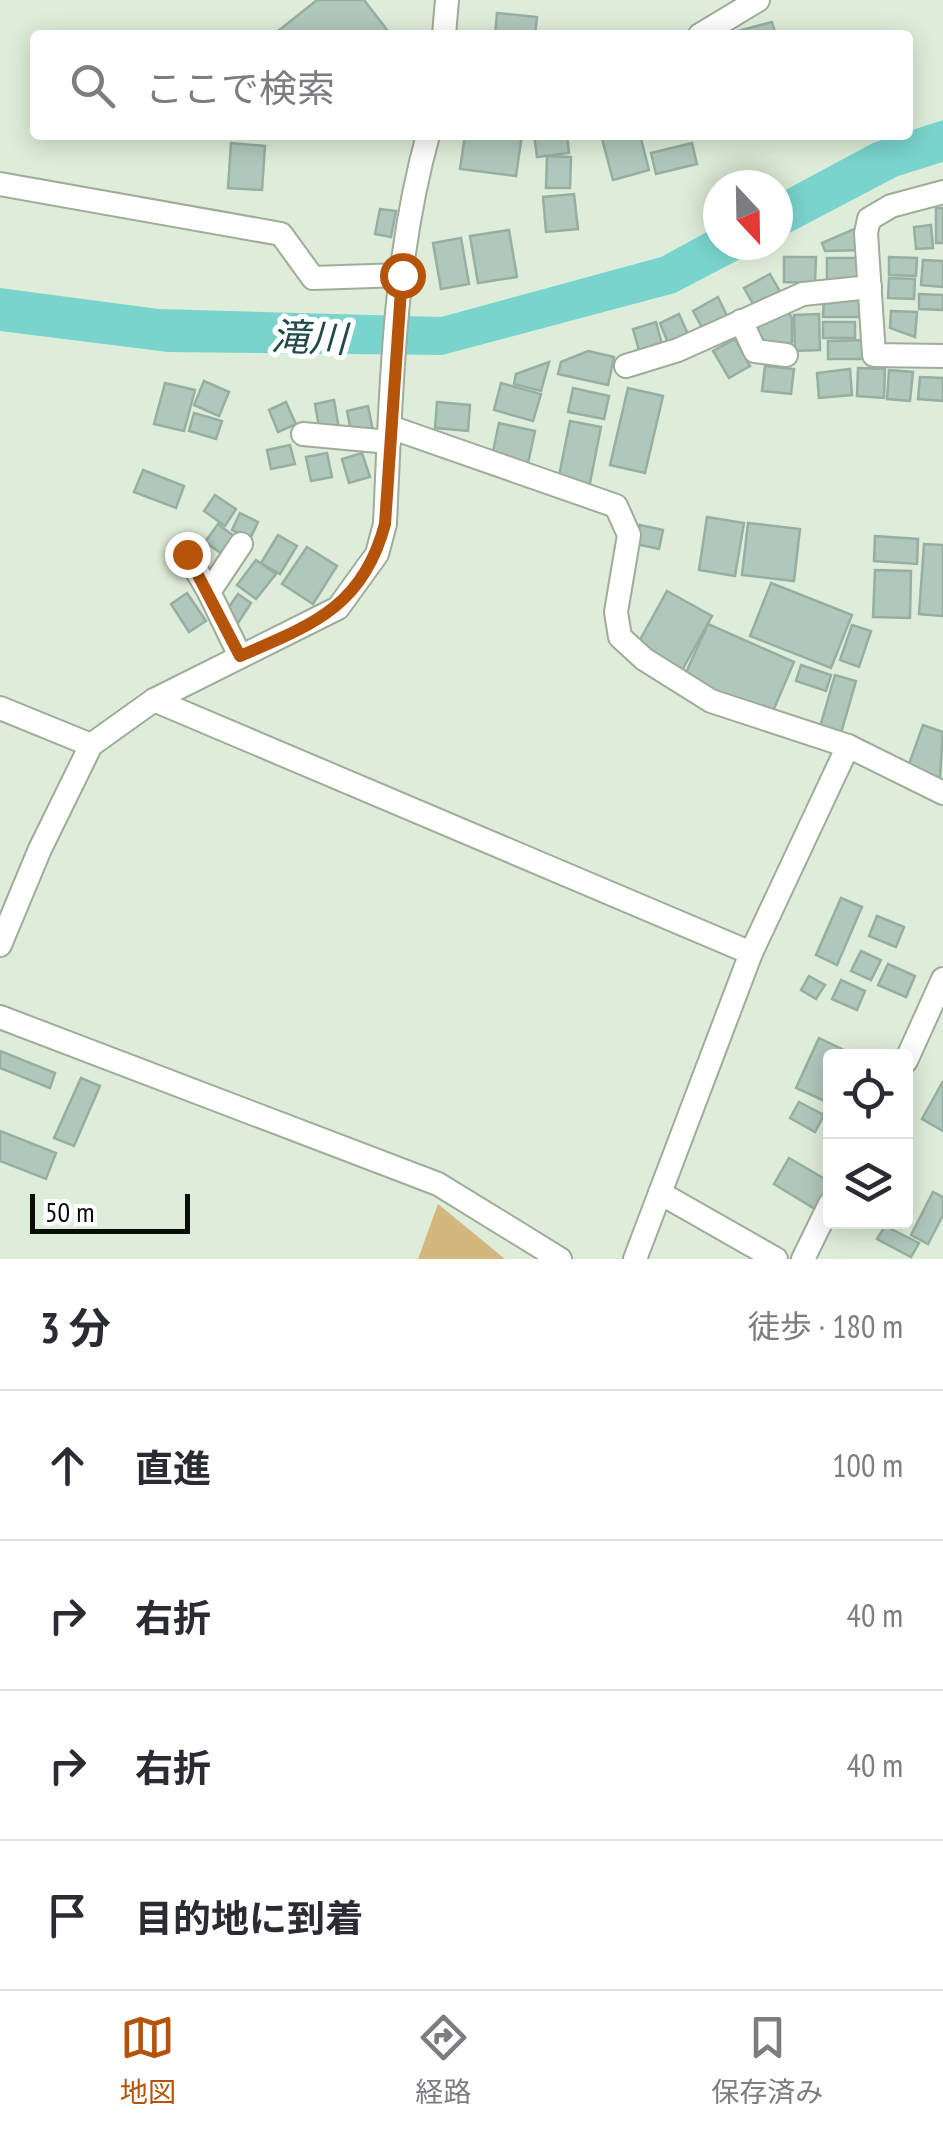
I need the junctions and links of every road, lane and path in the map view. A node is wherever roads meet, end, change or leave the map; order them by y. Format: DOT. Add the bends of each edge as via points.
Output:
graph roads {
  1 [pos="447,0"];
  2 [pos="758,0"];
  3 [pos="444,30"];
  4 [pos="708,30"];
  5 [pos="427,140"];
  6 [pos="0,184"];
  7 [pos="943,192"];
  8 [pos="401,282"];
  9 [pos="870,287"];
  10 [pos="741,321"];
  11 [pos="786,355"];
  12 [pos="943,356"];
  13 [pos="626,366"];
  14 [pos="303,434"];
  15 [pos="389,434"];
  16 [pos="241,544"];
  17 [pos="187,554"];
  18 [pos="209,592"];
  19 [pos="240,656"];
  20 [pos="154,700"];
  21 [pos="0,708"];
  22 [pos="91,745"];
  23 [pos="848,746"];
  24 [pos="943,793"];
  25 [pos="0,944"];
  26 [pos="752,954"];
  27 [pos="943,979"];
  28 [pos="0,1018"];
  29 [pos="911,1049"];
  30 [pos="660,1193"];
  31 [pos="823,1218"];
  32 [pos="560,1259"];
  33 [pos="635,1259"];
  34 [pos="776,1259"];
  35 [pos="803,1259"];
  1 -- 3 [label="street"];
  2 -- 4 [label="street"];
  5 -- 8 [label="street"];
  6 -- 8 [label="street" via="281,234 313,278"];
  7 -- 9 [label="street" via="869,219"];
  8 -- 15 [label="street"];
  9 -- 10 [label="street" via="803,294"];
  9 -- 12 [label="street" via="874,356"];
  10 -- 11 [label="street" via="755,351"];
  10 -- 13 [label="street"];
  14 -- 15 [label="street"];
  15 -- 19 [label="street" via="385,524 361,582 338,608 307,627"];
  15 -- 23 [label="street" via="616,506 630,535 616,612 620,637 711,701"];
  16 -- 18 [label="street"];
  17 -- 18 [label="street"];
  18 -- 19 [label="street"];
  19 -- 20 [label="street"];
  20 -- 22 [label="street"];
  20 -- 26 [label="street"];
  21 -- 22 [label="street"];
  22 -- 25 [label="street"];
  23 -- 24 [label="street"];
  23 -- 26 [label="street"];
  26 -- 30 [label="street"];
  27 -- 29 [label="street"];
  28 -- 32 [label="street" via="438,1184"];
  30 -- 33 [label="street"];
  30 -- 34 [label="street"];
  31 -- 35 [label="street"];
}
